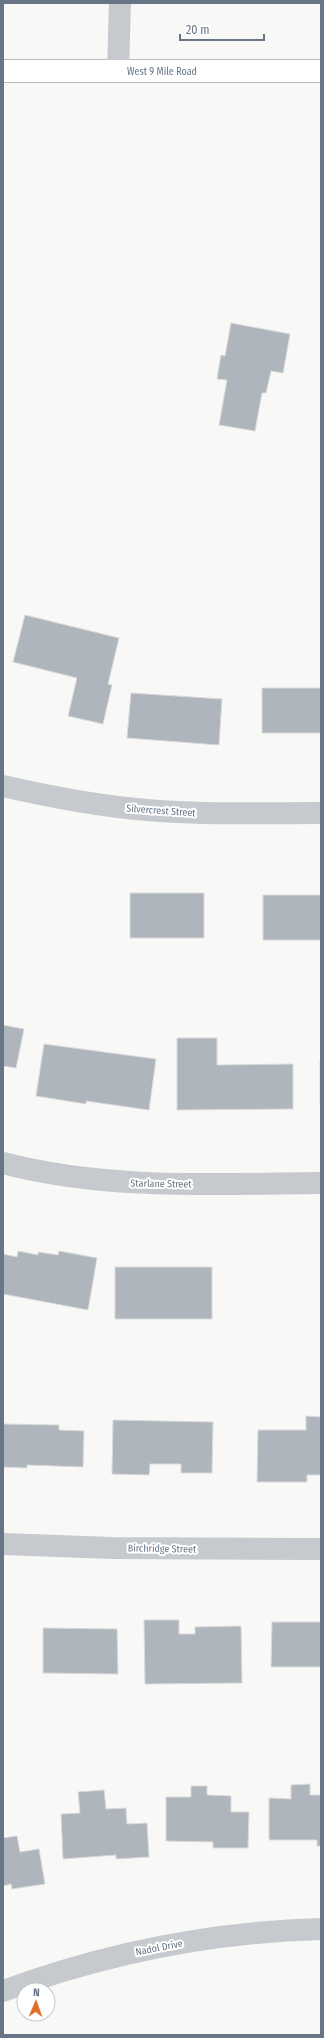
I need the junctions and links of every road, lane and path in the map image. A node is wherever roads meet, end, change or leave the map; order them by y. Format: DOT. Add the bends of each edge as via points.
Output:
graph roads {
  1 [pos="120,3"];
  2 [pos="118,70"];
  3 [pos="3,71"];
  4 [pos="321,71"];
  5 [pos="3,786"];
  6 [pos="321,813"];
  7 [pos="3,1163"];
  8 [pos="321,1183"];
  9 [pos="3,1544"];
  10 [pos="321,1549"];
  11 [pos="321,1929"];
  12 [pos="3,1991"];
  1 -- 2 [label="street"];
  2 -- 3 [label="main road, West 9 Mile Road"];
  2 -- 4 [label="main road, West 9 Mile Road"];
  5 -- 6 [label="street, Silvercrest Street" via="64,800 148,810"];
  7 -- 8 [label="street, Starlane Street" via="84,1178 131,1183"];
  9 -- 10 [label="street, Birchridge Street" via="112,1548"];
  11 -- 12 [label="street, Nadol Drive" via="235,1934 148,1949 96,1960"];
}
